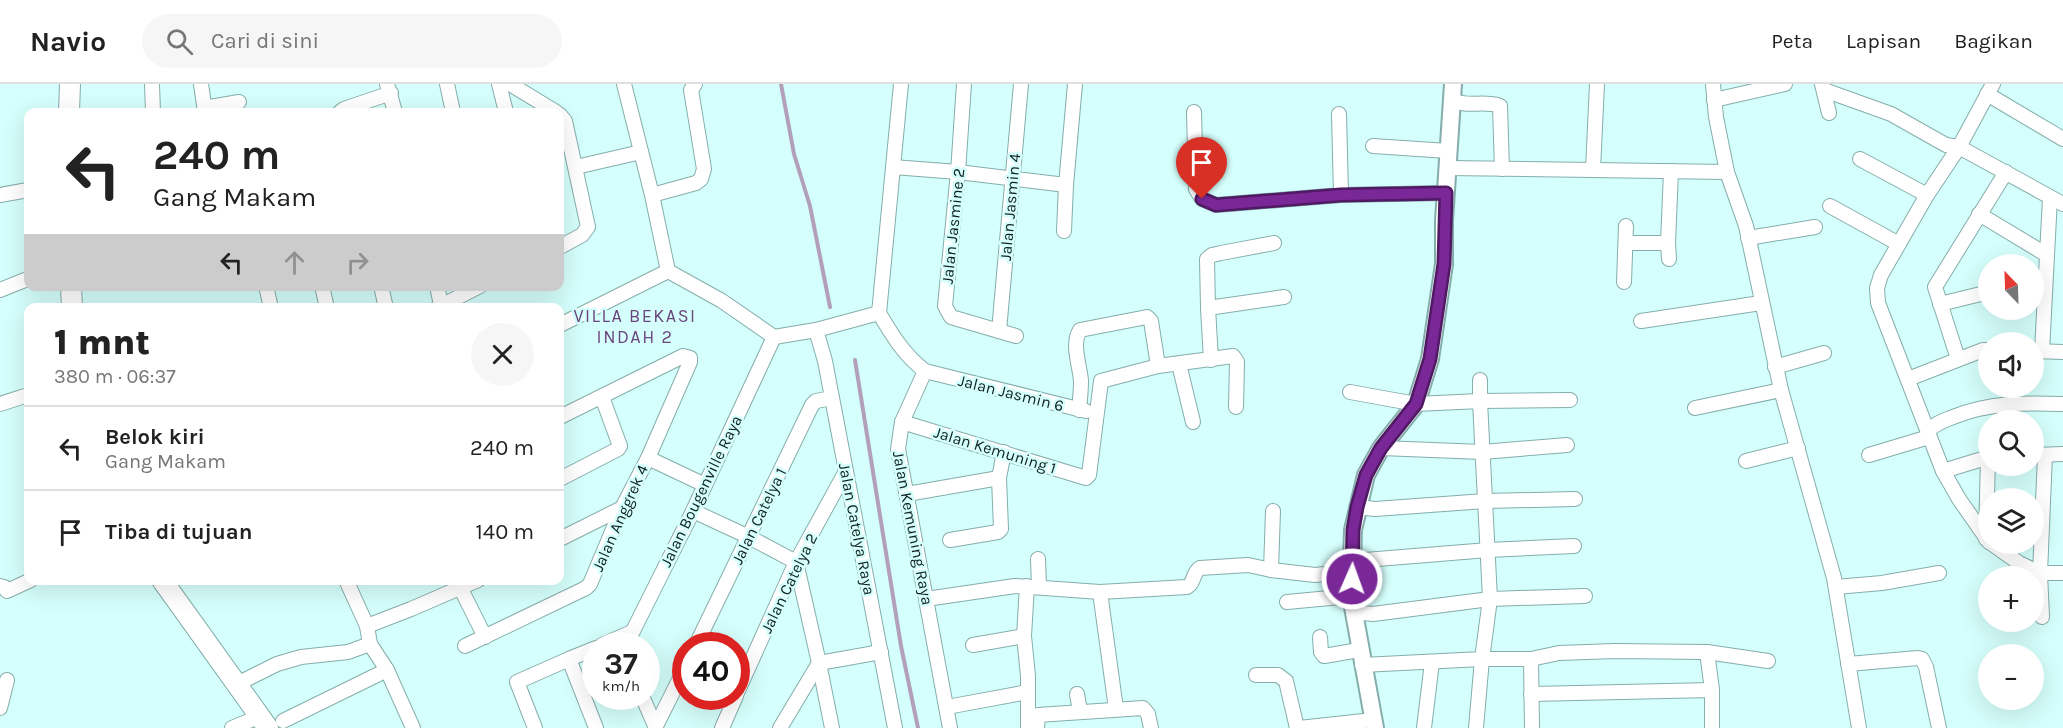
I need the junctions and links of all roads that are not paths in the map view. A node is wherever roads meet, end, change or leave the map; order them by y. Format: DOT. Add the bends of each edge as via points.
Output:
graph roads {
  1 [pos="70,84"];
  2 [pos="152,84"];
  3 [pos="201,84"];
  4 [pos="447,84"];
  5 [pos="499,84"];
  6 [pos="510,84"];
  7 [pos="624,84"];
  8 [pos="695,84"];
  9 [pos="901,84"];
  10 [pos="964,84"];
  11 [pos="1021,84"];
  12 [pos="1075,84"];
  13 [pos="1597,84"];
  14 [pos="1713,84"];
  15 [pos="1785,84"];
  16 [pos="1823,87"];
  17 [pos="388,89"];
  18 [pos="1990,89"];
  19 [pos="1452,92"];
  20 [pos="1714,100"];
  21 [pos="239,102"];
  22 [pos="69,108"];
  23 [pos="153,108"];
  24 [pos="205,108"];
  25 [pos="214,108"];
  26 [pos="344,108"];
  27 [pos="394,108"];
  28 [pos="452,108"];
  29 [pos="505,108"];
  30 [pos="548,108"];
  31 [pos="1194,112"];
  32 [pos="1829,113"];
  33 [pos="1339,114"];
  34 [pos="564,120"];
  35 [pos="2063,139"];
  36 [pos="1373,147"];
  37 [pos="1959,147"];
  38 [pos="1448,151"];
  39 [pos="641,152"];
  40 [pos="1860,159"];
  41 [pos="576,167"];
  42 [pos="893,167"];
  43 [pos="1447,168"];
  44 [pos="1502,169"];
  45 [pos="1593,170"];
  46 [pos="1671,171"];
  47 [pos="958,172"];
  48 [pos="1727,172"];
  49 [pos="2006,172"];
  50 [pos="1012,178"];
  51 [pos="1066,185"];
  52 [pos="24,191"];
  53 [pos="1446,193"];
  54 [pos="0,195"];
  55 [pos="652,195"];
  56 [pos="1341,195"];
  57 [pos="1927,195"];
  58 [pos="2057,201"];
  59 [pos="1830,206"];
  60 [pos="1979,214"];
  61 [pos="1626,226"];
  62 [pos="1815,227"];
  63 [pos="1064,231"];
  64 [pos="1748,238"];
  65 [pos="1274,243"];
  66 [pos="1626,243"];
  67 [pos="1668,243"];
  68 [pos="1899,244"];
  69 [pos="564,245"];
  70 [pos="2047,255"];
  71 [pos="1670,259"];
  72 [pos="2044,270"];
  73 [pos="668,271"];
  74 [pos="24,280"];
  75 [pos="1624,282"];
  76 [pos="0,290"];
  77 [pos="470,291"];
  78 [pos="1978,295"];
  79 [pos="1284,297"];
  80 [pos="445,303"];
  81 [pos="1761,303"];
  82 [pos="1940,304"];
  83 [pos="1208,308"];
  84 [pos="879,313"];
  85 [pos="1641,321"];
  86 [pos="564,323"];
  87 [pos="816,330"];
  88 [pos="999,331"];
  89 [pos="1016,336"];
  90 [pos="774,337"];
  91 [pos="2044,351"];
  92 [pos="1978,352"];
  93 [pos="2063,352"];
  94 [pos="1824,353"];
  95 [pos="1958,359"];
  96 [pos="1211,360"];
  97 [pos="1179,364"];
  98 [pos="1158,366"];
  99 [pos="1775,367"];
  100 [pos="925,371"];
  101 [pos="1908,379"];
  102 [pos="1081,380"];
  103 [pos="1480,380"];
  104 [pos="1101,381"];
  105 [pos="1781,390"];
  106 [pos="1350,392"];
  107 [pos="24,396"];
  108 [pos="602,396"];
  109 [pos="831,398"];
  110 [pos="1,400"];
  111 [pos="1570,400"];
  112 [pos="1480,401"];
  113 [pos="1416,404"];
  114 [pos="2063,404"];
  115 [pos="1236,407"];
  116 [pos="1695,408"];
  117 [pos="1079,410"];
  118 [pos="1098,413"];
  119 [pos="564,415"];
  120 [pos="902,422"];
  121 [pos="1193,422"];
  122 [pos="1929,434"];
  123 [pos="1567,445"];
  124 [pos="1381,448"];
  125 [pos="1798,448"];
  126 [pos="1004,452"];
  127 [pos="1482,452"];
  128 [pos="2063,454"];
  129 [pos="1869,455"];
  130 [pos="2044,455"];
  131 [pos="648,458"];
  132 [pos="1746,460"];
  133 [pos="1978,460"];
  134 [pos="1943,471"];
  135 [pos="845,473"];
  136 [pos="2040,476"];
  137 [pos="564,477"];
  138 [pos="999,478"];
  139 [pos="705,485"];
  140 [pos="907,494"];
  141 [pos="1575,499"];
  142 [pos="1485,501"];
  143 [pos="1357,507"];
  144 [pos="622,508"];
  145 [pos="693,511"];
  146 [pos="1273,511"];
  147 [pos="1978,526"];
  148 [pos="564,537"];
  149 [pos="749,537"];
  150 [pos="950,540"];
  151 [pos="1574,546"];
  152 [pos="1488,550"];
  153 [pos="2007,554"];
  154 [pos="1038,559"];
  155 [pos="1353,561"];
  156 [pos="796,562"];
  157 [pos="2025,566"];
  158 [pos="2040,566"];
  159 [pos="1271,570"];
  160 [pos="1939,573"];
  161 [pos="2044,573"];
  162 [pos="2063,573"];
  163 [pos="24,583"];
  164 [pos="166,585"];
  165 [pos="348,585"];
  166 [pos="469,585"];
  167 [pos="0,586"];
  168 [pos="1033,586"];
  169 [pos="1836,586"];
  170 [pos="461,589"];
  171 [pos="1100,591"];
  172 [pos="1585,596"];
  173 [pos="1490,598"];
  174 [pos="926,600"];
  175 [pos="1287,602"];
  176 [pos="1352,604"];
  177 [pos="367,626"];
  178 [pos="632,632"];
  179 [pos="702,632"];
  180 [pos="485,636"];
  181 [pos="1024,636"];
  182 [pos="1320,637"];
  183 [pos="370,644"];
  184 [pos="973,645"];
  185 [pos="465,646"];
  186 [pos="881,652"];
  187 [pos="1707,652"];
  188 [pos="582,654"];
  189 [pos="1361,657"];
  190 [pos="569,659"];
  191 [pos="1482,659"];
  192 [pos="1531,659"];
  193 [pos="1768,661"];
  194 [pos="1432,662"];
  195 [pos="819,663"];
  196 [pos="750,664"];
  197 [pos="1848,664"];
  198 [pos="387,670"];
  199 [pos="1257,675"];
  200 [pos="7,680"];
  201 [pos="235,685"];
  202 [pos="1712,690"];
  203 [pos="1028,692"];
  204 [pos="672,694"];
  205 [pos="1077,694"];
  206 [pos="1531,694"];
  207 [pos="947,707"];
  208 [pos="0,708"];
  209 [pos="1116,709"];
  210 [pos="648,710"];
  211 [pos="730,710"];
  212 [pos="1080,711"];
  213 [pos="270,722"];
  214 [pos="1374,724"];
  215 [pos="656,727"];
  216 [pos="231,728"];
  217 [pos="413,728"];
  218 [pos="535,728"];
  219 [pos="596,728"];
  220 [pos="722,728"];
  221 [pos="780,728"];
  222 [pos="832,728"];
  223 [pos="895,728"];
  224 [pos="950,728"];
  225 [pos="1028,728"];
  226 [pos="1037,728"];
  227 [pos="1150,728"];
  228 [pos="1298,728"];
  229 [pos="1424,728"];
  230 [pos="1476,728"];
  231 [pos="1532,728"];
  232 [pos="1712,728"];
  233 [pos="1859,728"];
  234 [pos="1939,728"];
  1 -- 22 [label="main road"];
  2 -- 23 [label="street"];
  3 -- 24 [label="street"];
  4 -- 28 [label="street"];
  5 -- 29 [label="street"];
  6 -- 30 [label="street"];
  7 -- 39 [label="street"];
  8 -- 55 [label="street" via="691,90 703,176 696,183"];
  9 -- 42 [label="street"];
  10 -- 47 [label="street, Jalan Jasmine 2"];
  11 -- 50 [label="street, Jalan Jasmin 4"];
  12 -- 51 [label="street"];
  13 -- 45 [label="street"];
  14 -- 20 [label="street"];
  15 -- 20 [label="street"];
  16 -- 32 [label="street"];
  16 -- 37 [label="street" via="1891,114 1946,145"];
  17 -- 26 [label="street"];
  17 -- 27 [label="street"];
  18 -- 35 [label="street"];
  18 -- 37 [label="street"];
  19 -- 38 [label="street"];
  19 -- 44 [label="street" via="1458,103 1500,106"];
  20 -- 48 [label="street"];
  21 -- 25 [label="street"];
  31 -- 56 [label="street" via="1194,183 1202,199 1216,205"];
  33 -- 56 [label="street"];
  34 -- 41 [label="street"];
  36 -- 38 [label="street"];
  37 -- 49 [label="street"];
  37 -- 57 [label="street"];
  38 -- 43 [label="street"];
  39 -- 41 [label="street"];
  39 -- 55 [label="street"];
  40 -- 57 [label="street"];
  41 -- 69 [label="street" via="588,227"];
  42 -- 47 [label="street"];
  42 -- 84 [label="street"];
  43 -- 44 [label="street"];
  43 -- 53 [label="street"];
  44 -- 45 [label="street"];
  45 -- 46 [label="street"];
  46 -- 48 [label="street"];
  46 -- 67 [label="street"];
  47 -- 50 [label="street"];
  47 -- 88 [label="street, Jalan Jasmine 2" via="945,309 951,316"];
  48 -- 64 [label="street"];
  49 -- 58 [label="street"];
  49 -- 60 [label="street"];
  50 -- 51 [label="street"];
  50 -- 88 [label="street, Jalan Jasmin 4"];
  51 -- 63 [label="street"];
  52 -- 54 [label="street"];
  53 -- 56 [label="street"];
  53 -- 113 [label="street" via="1444,264 1436,328"];
  55 -- 73 [label="street"];
  57 -- 68 [label="street"];
  58 -- 70 [label="street"];
  59 -- 68 [label="street"];
  60 -- 70 [label="street"];
  60 -- 82 [label="street" via="1935,287"];
  61 -- 66 [label="street"];
  62 -- 64 [label="street"];
  64 -- 81 [label="street"];
  65 -- 83 [label="street" via="1209,256"];
  66 -- 67 [label="street"];
  66 -- 75 [label="street"];
  67 -- 71 [label="street"];
  68 -- 101 [label="street" via="1878,282 1877,294"];
  70 -- 72 [label="street"];
  73 -- 86 [label="street"];
  73 -- 90 [label="street" via="722,301"];
  74 -- 76 [label="street"];
  77 -- 80 [label="street"];
  78 -- 82 [label="street"];
  79 -- 83 [label="street"];
  81 -- 85 [label="street"];
  81 -- 99 [label="street"];
  82 -- 95 [label="street"];
  83 -- 96 [label="street"];
  84 -- 87 [label="street"];
  84 -- 100 [label="street" via="902,350"];
  87 -- 90 [label="street"];
  87 -- 109 [label="street, Jalan Catelya Raya"];
  88 -- 89 [label="street"];
  90 -- 139 [label="street, Jalan Bougenville Raya"];
  91 -- 93 [label="street"];
  92 -- 95 [label="street"];
  94 -- 99 [label="street"];
  95 -- 101 [label="street"];
  96 -- 97 [label="street"];
  96 -- 115 [label="street" via="1235,357"];
  97 -- 98 [label="street"];
  97 -- 121 [label="street"];
  98 -- 102 [label="street" via="1151,321 1145,316 1080,330 1077,350"];
  98 -- 104 [label="street"];
  99 -- 105 [label="street"];
  100 -- 117 [label="street, Jalan Jasmin 6"];
  100 -- 120 [label="street, Jalan Kemuning Raya"];
  101 -- 122 [label="street"];
  102 -- 104 [label="street"];
  102 -- 117 [label="street"];
  103 -- 112 [label="street"];
  104 -- 118 [label="street"];
  105 -- 116 [label="street"];
  105 -- 125 [label="street"];
  106 -- 113 [label="street"];
  107 -- 110 [label="street"];
  108 -- 119 [label="street"];
  108 -- 131 [label="street, Jalan Anggrek 4" via="683,356 689,357"];
  108 -- 137 [label="street" via="620,446"];
  109 -- 135 [label="street, Jalan Catelya Raya"];
  109 -- 149 [label="street, Jalan Catelya 1" via="812,405"];
  111 -- 112 [label="street"];
  112 -- 113 [label="street"];
  112 -- 127 [label="street"];
  113 -- 124 [label="street"];
  114 -- 122 [label="street" via="1998,404 1939,422"];
  117 -- 118 [label="street, Jalan Jasmin 6"];
  118 -- 126 [label="street, Jalan Kemuning 1" via="1087,477"];
  120 -- 126 [label="street, Jalan Kemuning 1"];
  120 -- 140 [label="street, Jalan Kemuning Raya" via="897,449"];
  122 -- 129 [label="street"];
  122 -- 134 [label="street"];
  123 -- 127 [label="street"];
  124 -- 127 [label="street"];
  124 -- 143 [label="street" via="1366,475"];
  125 -- 132 [label="street"];
  125 -- 169 [label="street"];
  126 -- 138 [label="street"];
  127 -- 142 [label="street"];
  128 -- 130 [label="street"];
  131 -- 139 [label="street"];
  131 -- 144 [label="street, Jalan Anggrek 4"];
  133 -- 134 [label="street"];
  134 -- 147 [label="street"];
  135 -- 156 [label="street, Jalan Catelya 2"];
  135 -- 186 [label="street, Jalan Catelya Raya"];
  136 -- 158 [label="street"];
  138 -- 140 [label="street"];
  138 -- 150 [label="street" via="1001,529"];
  139 -- 145 [label="street, Jalan Bougenville Raya"];
  140 -- 174 [label="street, Jalan Kemuning Raya"];
  141 -- 142 [label="street"];
  142 -- 143 [label="street"];
  142 -- 152 [label="street"];
  143 -- 155 [label="street"];
  144 -- 148 [label="street"];
  144 -- 180 [label="street, Jalan Anggrek 4" via="589,586"];
  145 -- 149 [label="street"];
  145 -- 178 [label="street, Jalan Bougenville Raya"];
  146 -- 159 [label="street"];
  149 -- 156 [label="street"];
  149 -- 179 [label="street, Jalan Catelya 1"];
  151 -- 152 [label="street"];
  152 -- 155 [label="street"];
  152 -- 173 [label="street"];
  153 -- 157 [label="street"];
  154 -- 168 [label="street"];
  155 -- 159 [label="street" via="1335,573"];
  155 -- 176 [label="street"];
  156 -- 195 [label="street"];
  156 -- 196 [label="street, Jalan Catelya 2"];
  159 -- 171 [label="street" via="1248,565 1200,568 1186,587"];
  160 -- 169 [label="street"];
  161 -- 162 [label="street"];
  163 -- 167 [label="street" via="7,591"];
  164 -- 201 [label="main road"];
  165 -- 177 [label="street"];
  166 -- 170 [label="street"];
  168 -- 171 [label="street"];
  168 -- 174 [label="street"];
  168 -- 181 [label="street"];
  169 -- 197 [label="street"];
  170 -- 177 [label="street"];
  170 -- 180 [label="street"];
  171 -- 209 [label="street"];
  172 -- 173 [label="street"];
  173 -- 176 [label="street" via="1373,614"];
  173 -- 191 [label="street"];
  174 -- 207 [label="street, Jalan Kemuning Raya"];
  175 -- 176 [label="street"];
  176 -- 189 [label="street"];
  177 -- 183 [label="street"];
  180 -- 185 [label="street, Jalan Anggrek 4"];
  181 -- 184 [label="street"];
  181 -- 203 [label="street"];
  182 -- 189 [label="street" via="1324,656"];
  183 -- 198 [label="street"];
  183 -- 201 [label="street" via="348,652 277,664"];
  186 -- 195 [label="street"];
  186 -- 223 [label="street, Jalan Catelya Raya"];
  187 -- 192 [label="street" via="1559,653"];
  187 -- 193 [label="street"];
  187 -- 202 [label="street"];
  188 -- 190 [label="street"];
  189 -- 194 [label="street"];
  189 -- 214 [label="street"];
  190 -- 218 [label="street" via="513,684"];
  190 -- 219 [label="street"];
  191 -- 192 [label="street"];
  191 -- 194 [label="street"];
  191 -- 230 [label="street"];
  192 -- 206 [label="street"];
  194 -- 229 [label="street"];
  195 -- 221 [label="street"];
  195 -- 222 [label="street"];
  197 -- 233 [label="street"];
  197 -- 234 [label="street" via="1922,659"];
  198 -- 213 [label="street"];
  198 -- 217 [label="street"];
  199 -- 228 [label="street" via="1278,675 1286,681"];
  200 -- 208 [label="street"];
  201 -- 213 [label="main road"];
  202 -- 206 [label="street"];
  202 -- 232 [label="street"];
  203 -- 207 [label="street"];
  203 -- 225 [label="street"];
  204 -- 215 [label="street"];
  205 -- 212 [label="street"];
  206 -- 231 [label="street"];
  207 -- 224 [label="street, Jalan Kemuning Raya"];
  209 -- 212 [label="street"];
  209 -- 227 [label="street" via="1145,709"];
  210 -- 215 [label="street"];
  211 -- 220 [label="street, Jalan Catelya 2"];
  212 -- 226 [label="street" via="1038,715"];
  213 -- 216 [label="street"];
  214 -- 228 [label="street"];
}
